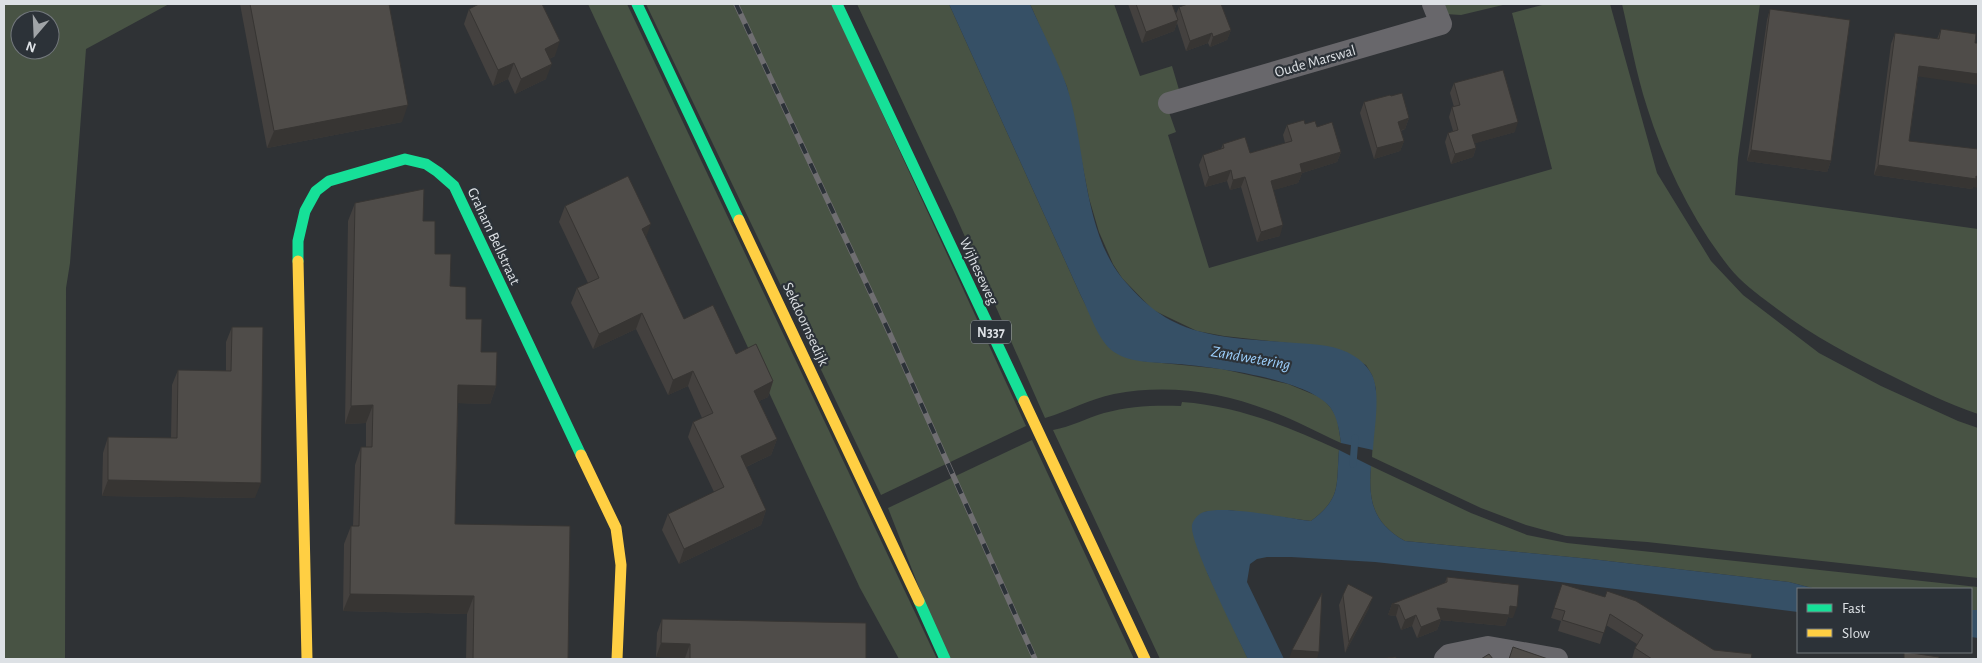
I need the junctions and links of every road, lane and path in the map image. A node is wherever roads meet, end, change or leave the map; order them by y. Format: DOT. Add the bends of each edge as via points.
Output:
graph roads {
  1 [pos="636,4"];
  2 [pos="838,4"];
  3 [pos="1433,4"];
  4 [pos="1169,103"];
  5 [pos="307,659"];
  6 [pos="617,659"];
  7 [pos="945,659"];
  8 [pos="1145,659"];
  9 [pos="1445,659"];
  10 [pos="1558,659"];
  1 -- 7 [label="street, Sekdoornsedijk"];
  2 -- 8 [label="street, Wijheseweg / N337"];
  3 -- 4 [label="street, Oude Marswal" via="1441,24"];
  5 -- 6 [label="street, Graham Bellstraat" via="298,241 302,220 322,186 332,179 405,159 430,167 454,186 616,528 620,565"];
  9 -- 10 [label="street" via="1488,647"];
}
